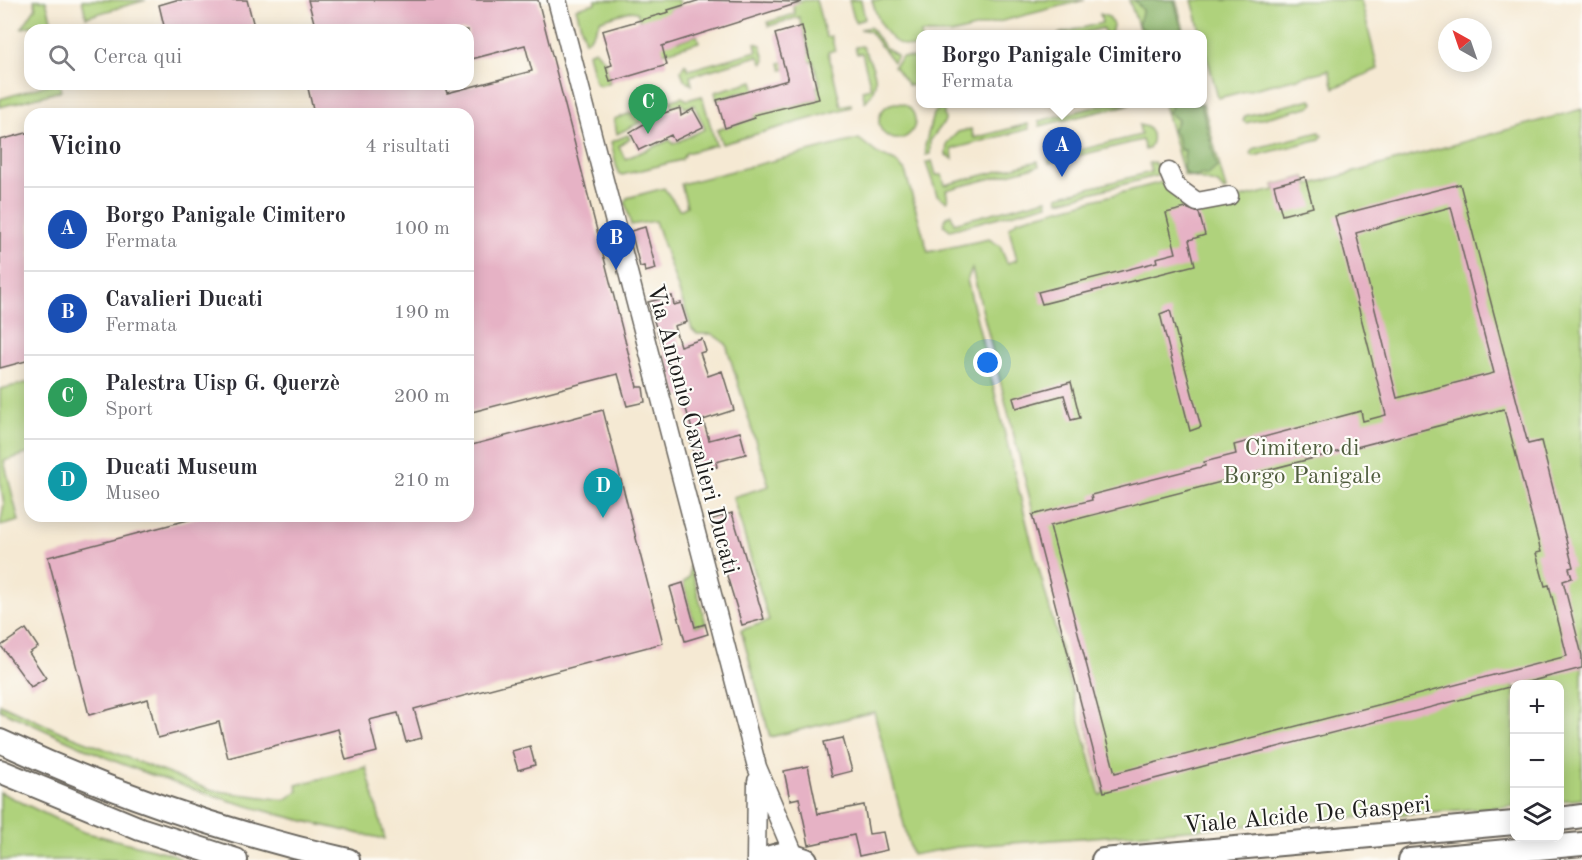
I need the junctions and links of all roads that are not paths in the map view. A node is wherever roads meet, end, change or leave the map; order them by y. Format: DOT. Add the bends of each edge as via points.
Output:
graph roads {
  1 [pos="557,0"];
  2 [pos="1169,172"];
  3 [pos="1228,195"];
  4 [pos="0,741"];
  5 [pos="757,767"];
  6 [pos="0,771"];
  7 [pos="1582,816"];
  8 [pos="1564,818"];
  9 [pos="1510,823"];
  10 [pos="1582,844"];
  11 [pos="800,858"];
  12 [pos="236,860"];
  13 [pos="348,860"];
  14 [pos="758,860"];
  15 [pos="1103,860"];
  16 [pos="1410,860"];
  1 -- 5 [label="street, Via Antonio Cavalieri Ducati"];
  2 -- 3 [label="street" via="1175,186 1197,202"];
  4 -- 13 [label="main road" via="167,810 253,837"];
  5 -- 11 [label="street, Via Antonio Cavalieri Ducati"];
  5 -- 14 [label="street, Via Antonio Cavalieri Ducati"];
  6 -- 12 [label="main road" via="140,829"];
  7 -- 8 [label="main road"];
  9 -- 15 [label="main road, Viale Alcide De Gasperi"];
  10 -- 16 [label="main road"];
  11 -- 14 [label="main road" via="775,854"];
}
